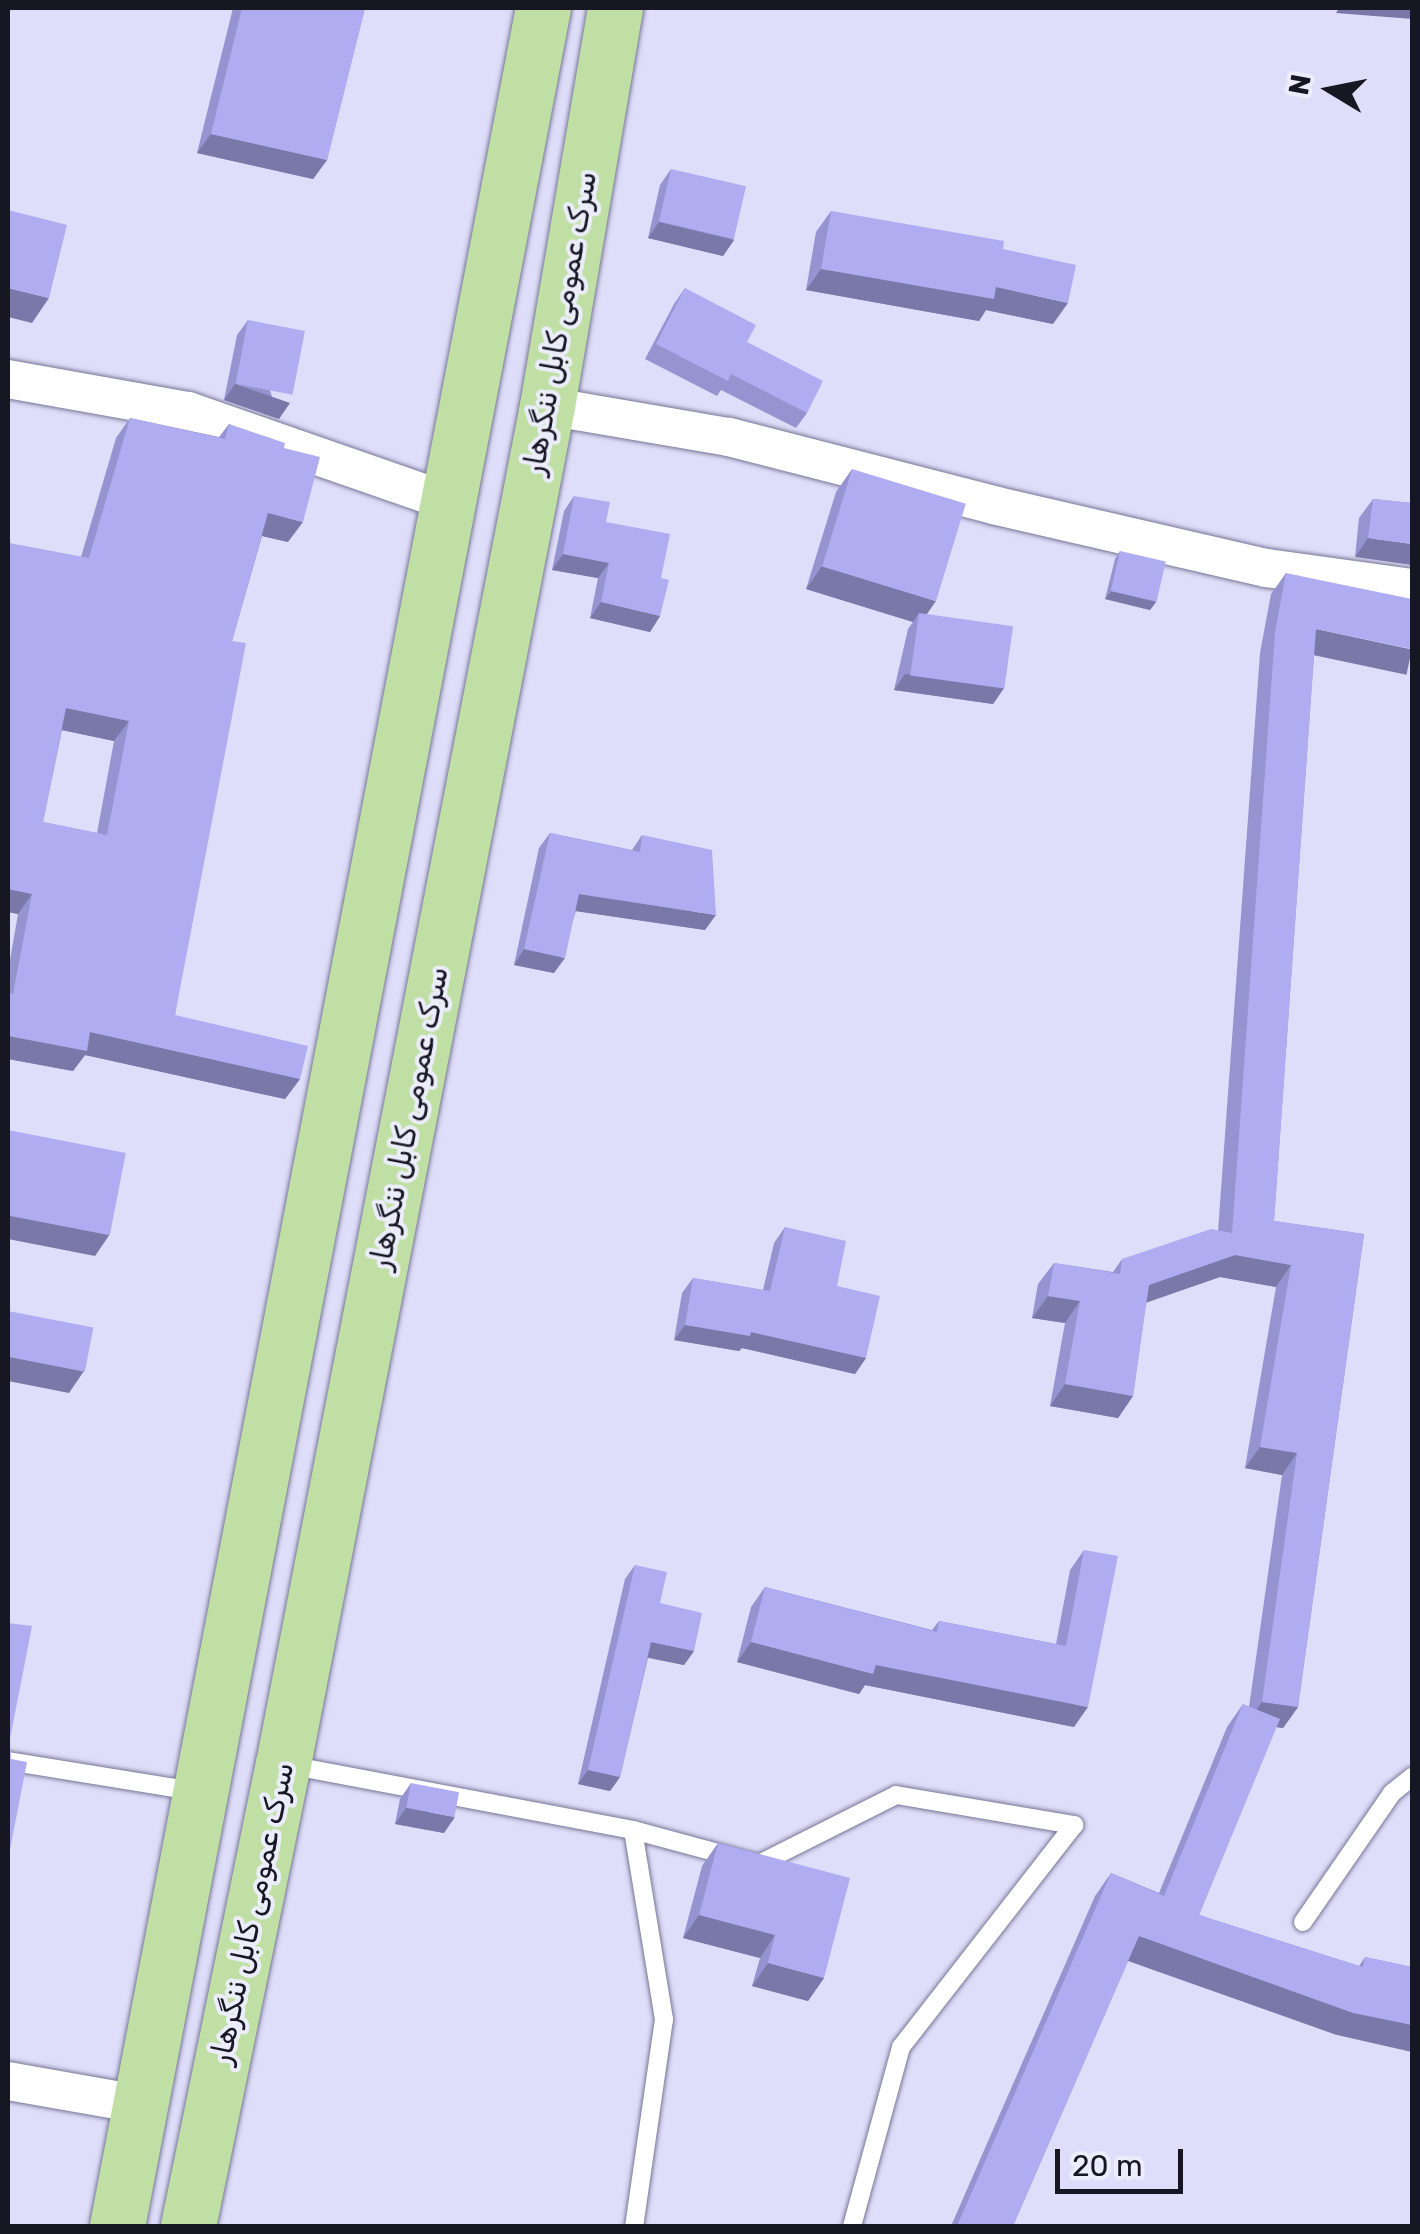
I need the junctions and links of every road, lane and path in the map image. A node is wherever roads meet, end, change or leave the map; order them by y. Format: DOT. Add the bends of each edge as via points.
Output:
graph roads {
  1 [pos="543,8"];
  2 [pos="614,8"];
  3 [pos="8,379"];
  4 [pos="547,406"];
  5 [pos="446,501"];
  6 [pos="1412,588"];
  7 [pos="264,1465"];
  8 [pos="339,1478"];
  9 [pos="8,1761"];
  10 [pos="283,1764"];
  11 [pos="1412,1778"];
  12 [pos="203,1793"];
  13 [pos="634,1830"];
  14 [pos="1303,1922"];
  15 [pos="8,2081"];
  16 [pos="139,2104"];
  17 [pos="117,2226"];
  18 [pos="188,2226"];
  19 [pos="634,2226"];
  20 [pos="852,2226"];
  1 -- 5 [label="highway"];
  2 -- 4 [label="highway, سرک عمومی کابل ننگرهار"];
  3 -- 5 [label="street" via="188,410"];
  4 -- 6 [label="street" via="729,437 1266,568"];
  4 -- 8 [label="highway, سرک عمومی کابل ننگرهار"];
  5 -- 7 [label="highway"];
  7 -- 8 [label="highway"];
  7 -- 12 [label="highway"];
  8 -- 10 [label="highway, سرک عمومی کابل ننگرهار"];
  9 -- 12 [label="lane"];
  10 -- 13 [label="lane"];
  10 -- 18 [label="highway, سرک عمومی کابل ننگرهار"];
  11 -- 14 [label="lane" via="1392,1793"];
  12 -- 16 [label="highway"];
  13 -- 19 [label="lane" via="664,2019"];
  13 -- 20 [label="lane" via="759,1864 896,1795 1074,1824 901,2047"];
  15 -- 16 [label="street"];
  16 -- 17 [label="highway"];
}
